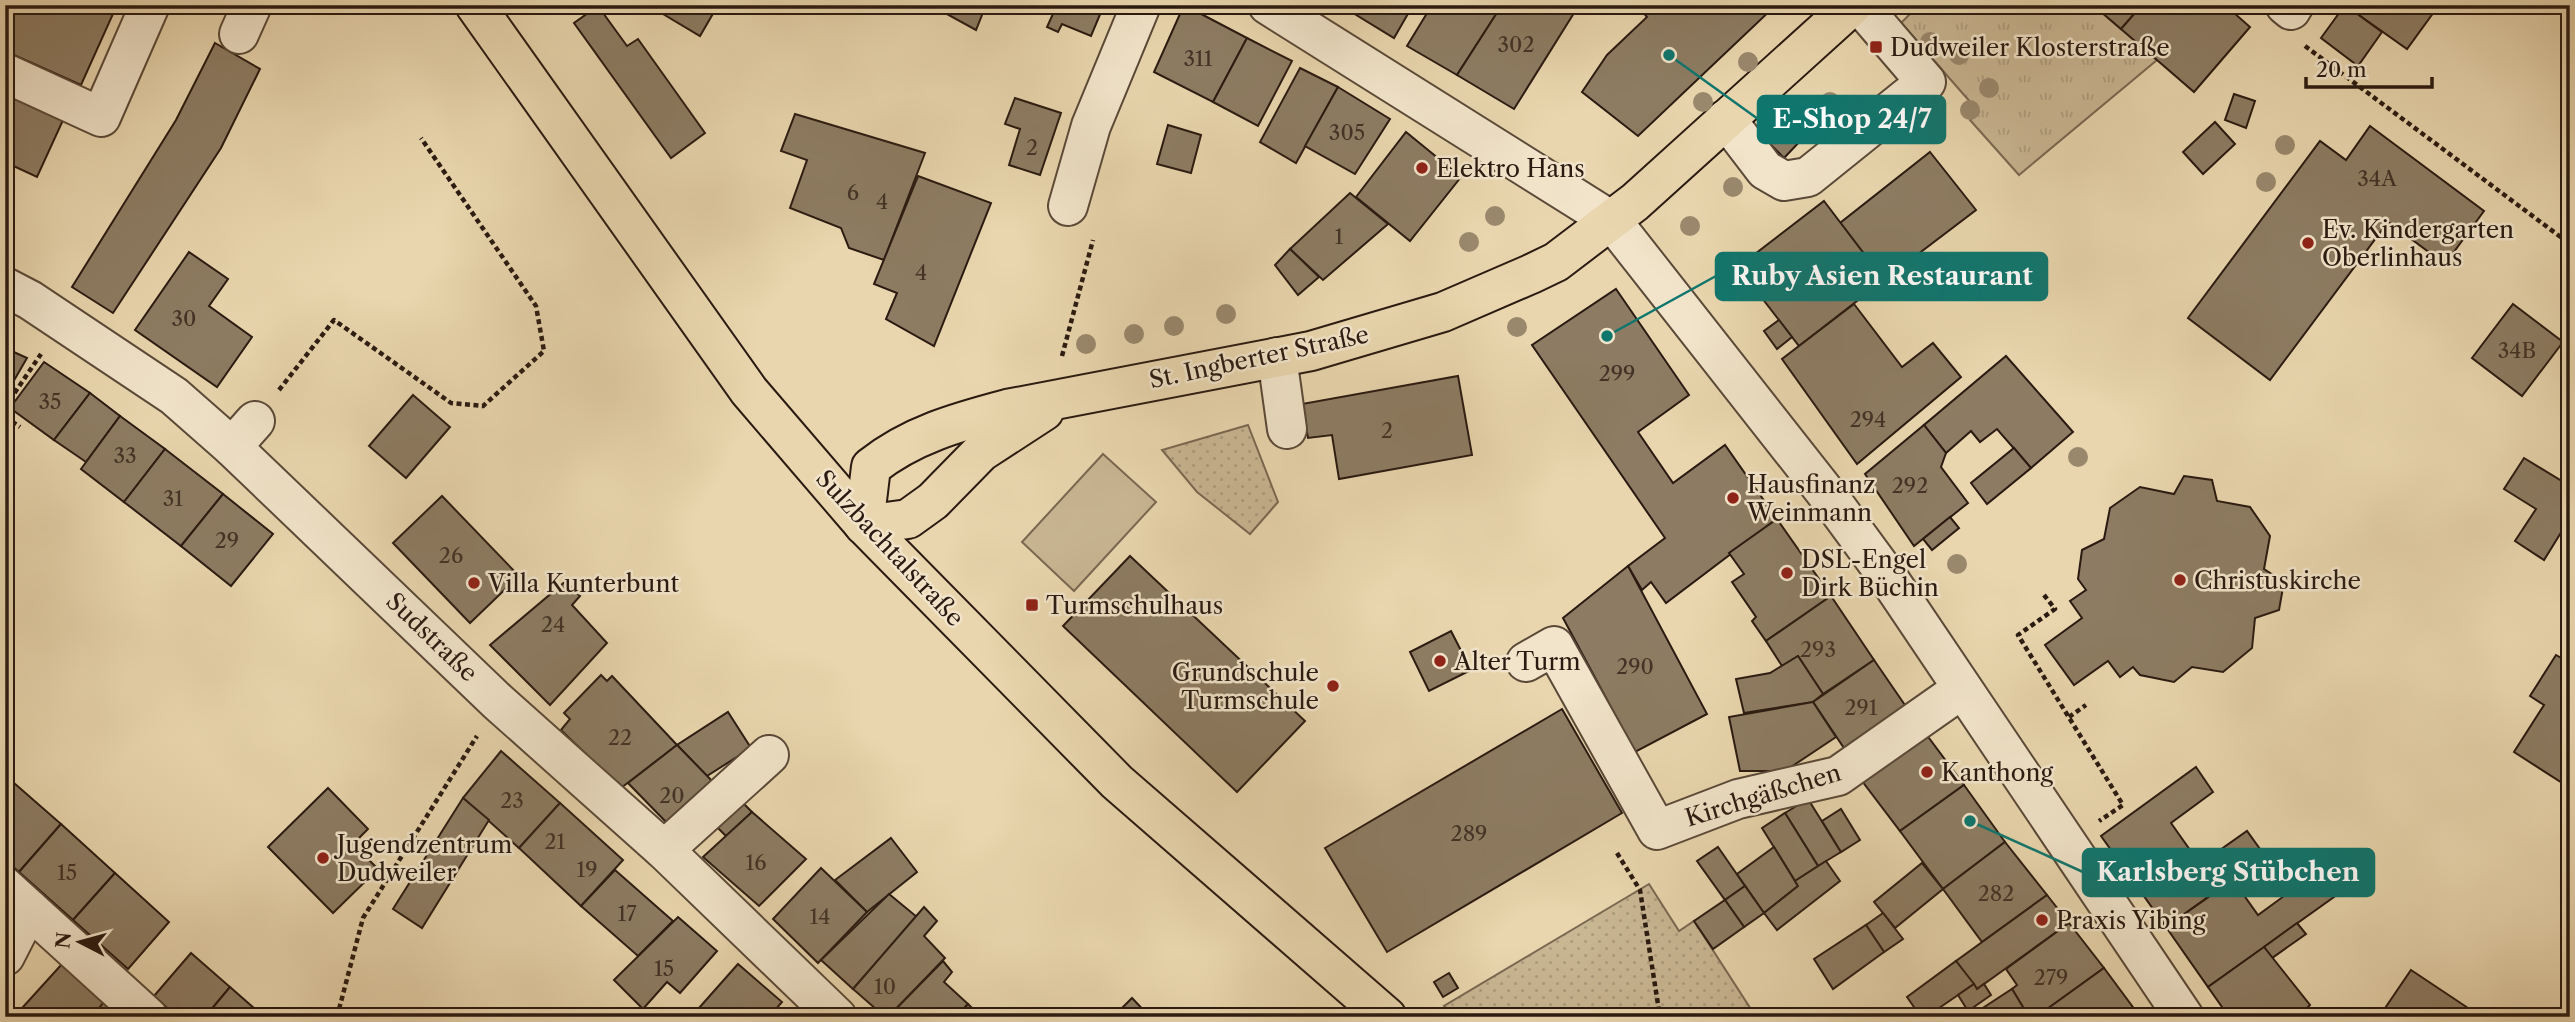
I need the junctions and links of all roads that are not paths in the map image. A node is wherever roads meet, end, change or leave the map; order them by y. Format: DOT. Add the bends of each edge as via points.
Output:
graph roads {
  1 [pos="150,5"];
  2 [pos="475,5"];
  3 [pos="1141,5"];
  4 [pos="1268,5"];
  5 [pos="1853,5"];
  6 [pos="1860,5"];
  7 [pos="2285,5"];
  8 [pos="2294,5"];
  9 [pos="5,73"];
  10 [pos="1726,119"];
  11 [pos="1068,206"];
  12 [pos="1612,221"];
  13 [pos="5,287"];
  14 [pos="1278,357"];
  15 [pos="1061,401"];
  16 [pos="1287,429"];
  17 [pos="864,525"];
  18 [pos="1527,663"];
  19 [pos="1962,689"];
  20 [pos="769,755"];
  21 [pos="664,849"];
  22 [pos="17,898"];
  23 [pos="5,956"];
  24 [pos="148,1017"];
  25 [pos="837,1017"];
  26 [pos="1387,1017"];
  27 [pos="2183,1017"];
  1 -- 9 [label="street" via="101,117"];
  2 -- 17 [label="main road, Sulzbachtalstraße" via="749,391"];
  3 -- 11 [label="street" via="1091,126"];
  4 -- 12 [label="street"];
  5 -- 10 [label="main road, St. Ingberter Straße"];
  6 -- 10 [label="street" via="1926,82 1808,177 1784,181 1765,170"];
  7 -- 8 [label="street" via="2291,9"];
  10 -- 12 [label="main road, St. Ingberter Straße"];
  12 -- 14 [label="main road, St. Ingberter Straße" via="1556,262 1443,312"];
  12 -- 19 [label="street" via="1829,497"];
  13 -- 21 [label="street, Sudstraße" via="174,396 243,434 498,702"];
  14 -- 15 [label="main road, St. Ingberter Straße"];
  14 -- 16 [label="street"];
  15 -- 17 [label="main road, St. Ingberter Straße" via="981,452 933,501 908,519"];
  15 -- 17 [label="main road, St. Ingberter Straße" via="958,422 888,454 871,467"];
  17 -- 26 [label="main road, Sulzbachtalstraße" via="1117,782"];
  18 -- 19 [label="street, Kirchgäßchen" via="1554,646 1657,830 1738,799 1838,776"];
  19 -- 27 [label="street"];
  20 -- 21 [label="street"];
  21 -- 25 [label="street, Sudstraße"];
  22 -- 23 [label="street"];
  22 -- 24 [label="street"];
}
